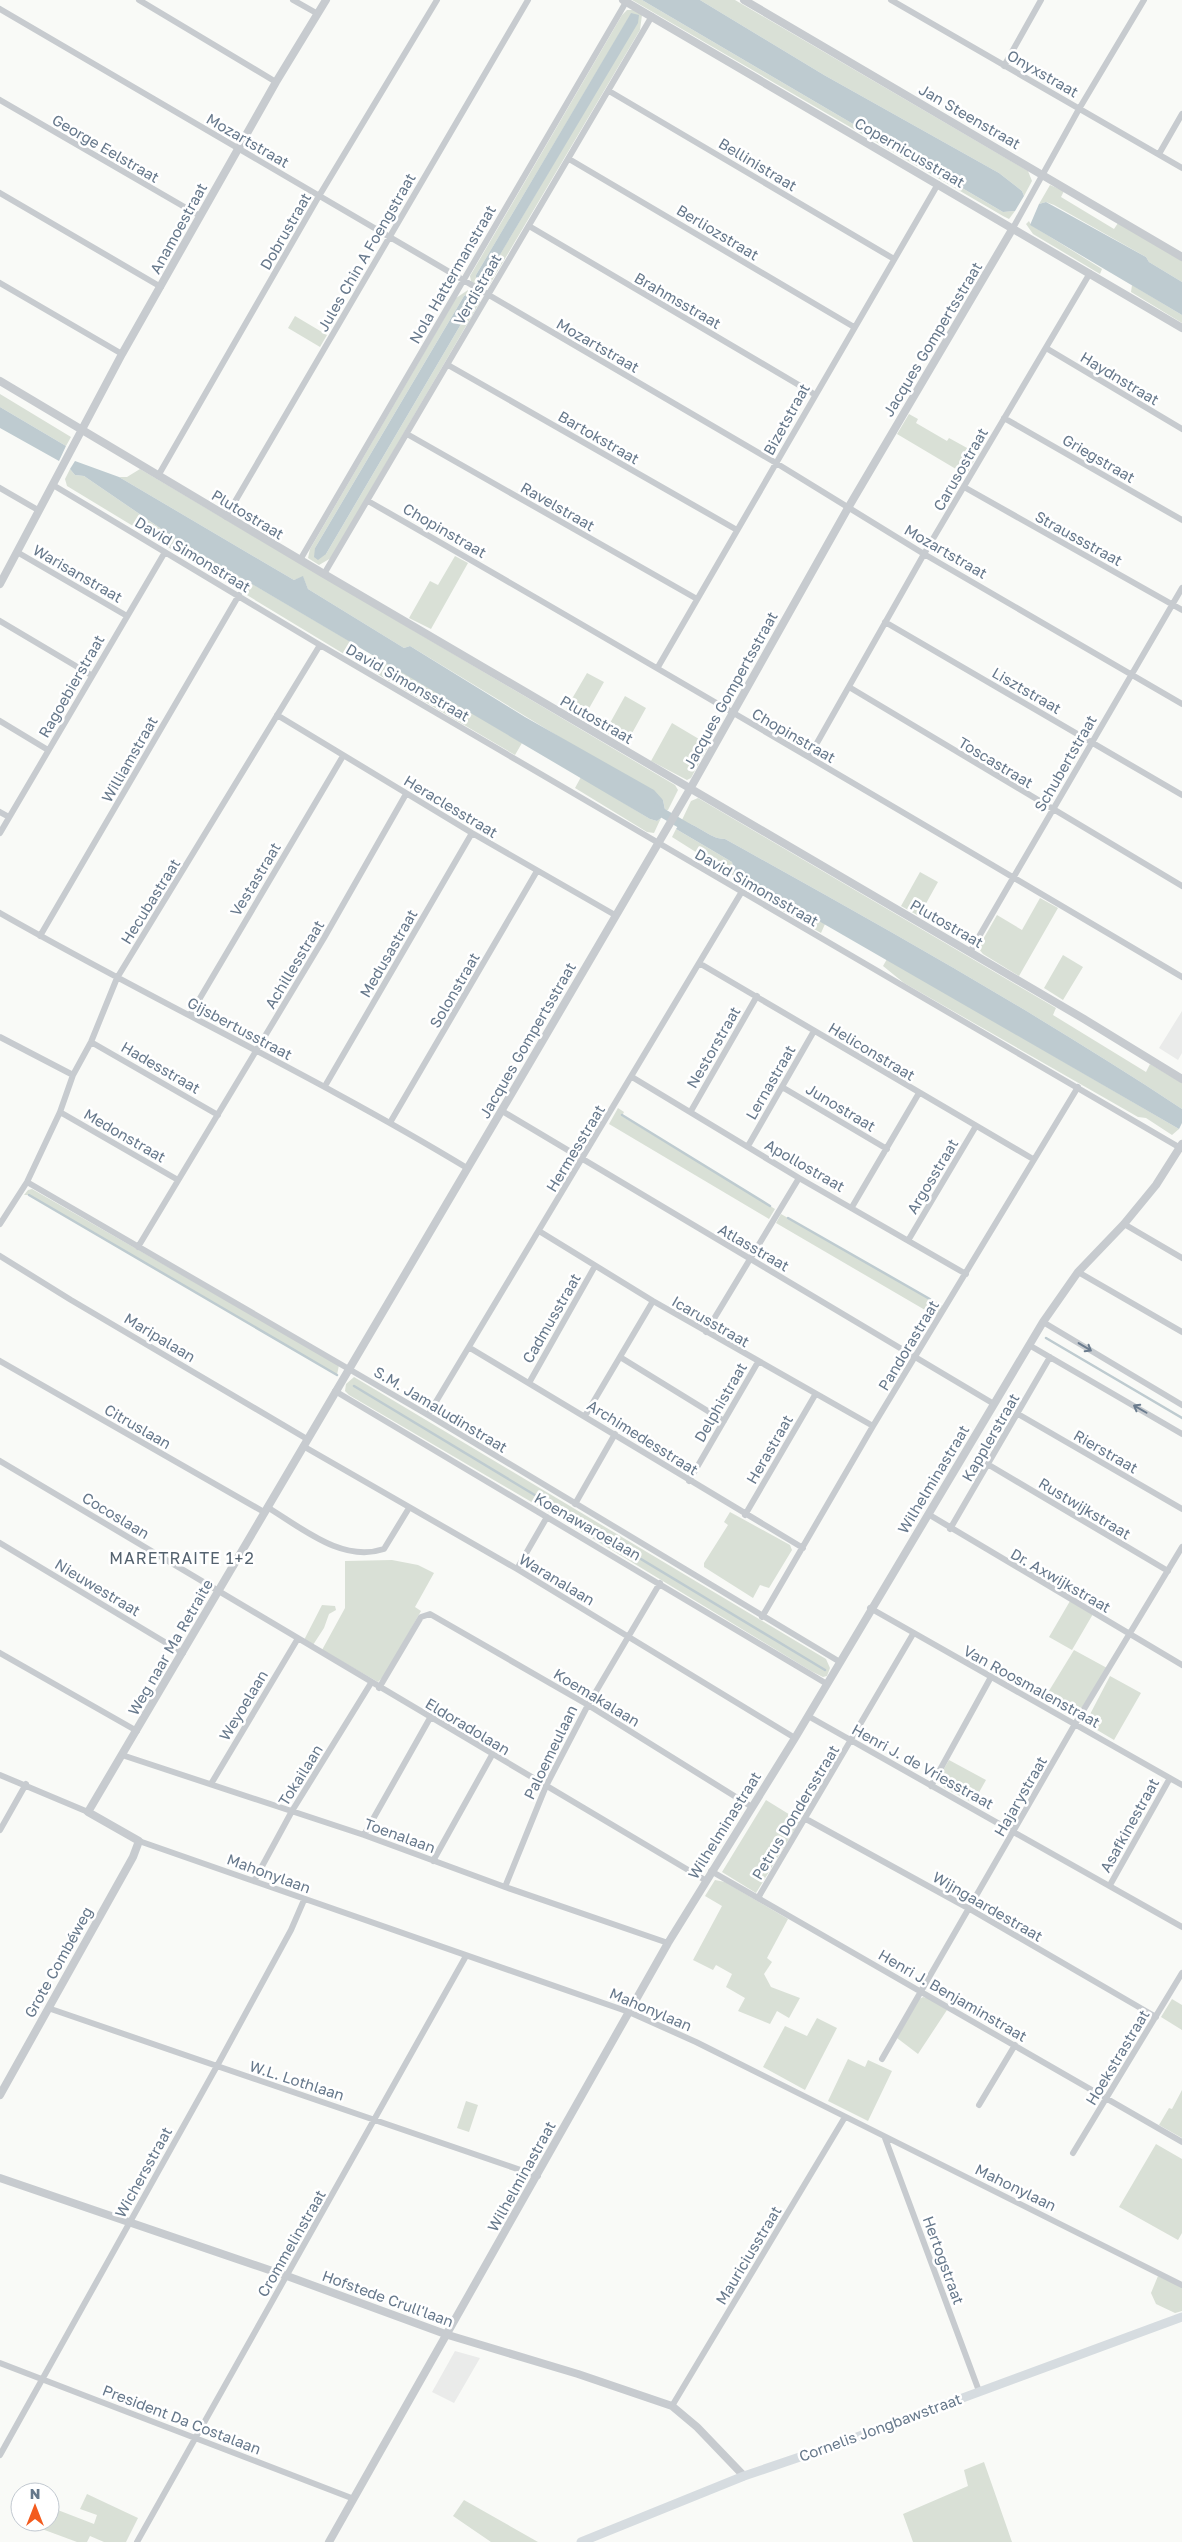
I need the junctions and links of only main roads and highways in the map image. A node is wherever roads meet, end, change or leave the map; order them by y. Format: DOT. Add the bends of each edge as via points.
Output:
graph roads {
  1 [pos="1182,2318"];
  2 [pos="581,2542"];
  1 -- 2 [label="main road, Cornelis Jongbawstraat" via="744,2476"];
}
